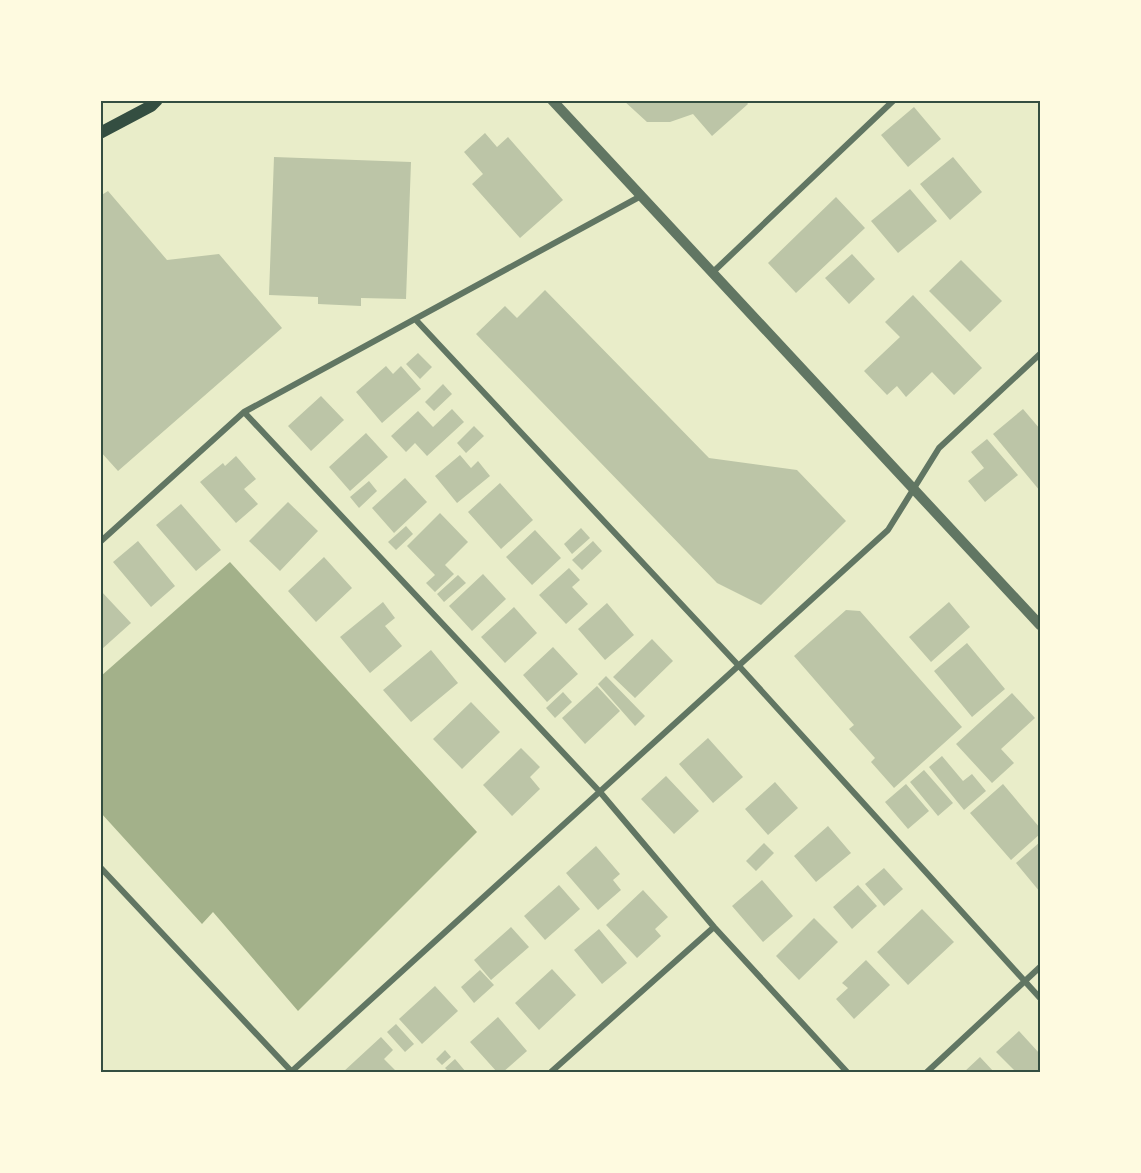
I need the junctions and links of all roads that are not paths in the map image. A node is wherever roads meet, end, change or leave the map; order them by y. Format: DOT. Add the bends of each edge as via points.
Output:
graph roads {
  1 [pos="157,100"];
  2 [pos="552,100"];
  3 [pos="894,100"];
  4 [pos="100,133"];
  5 [pos="641,196"];
  6 [pos="712,273"];
  7 [pos="416,320"];
  8 [pos="1041,354"];
  9 [pos="244,412"];
  10 [pos="914,489"];
  11 [pos="100,542"];
  12 [pos="1041,625"];
  13 [pos="740,666"];
  14 [pos="600,792"];
  15 [pos="100,867"];
  16 [pos="714,927"];
  17 [pos="1041,967"];
  18 [pos="1025,981"];
  19 [pos="1041,998"];
  20 [pos="292,1072"];
  21 [pos="551,1072"];
  22 [pos="847,1072"];
  23 [pos="927,1072"];
  1 -- 4 [label="main road"];
  2 -- 5 [label="street"];
  3 -- 6 [label="street"];
  5 -- 6 [label="street"];
  5 -- 7 [label="street"];
  6 -- 10 [label="street"];
  7 -- 9 [label="street"];
  7 -- 13 [label="street"];
  8 -- 10 [label="street" via="939,448"];
  9 -- 11 [label="street"];
  9 -- 14 [label="street"];
  10 -- 12 [label="street"];
  10 -- 13 [label="street" via="888,530"];
  13 -- 14 [label="street"];
  13 -- 18 [label="street"];
  14 -- 16 [label="street"];
  14 -- 20 [label="street"];
  15 -- 20 [label="street"];
  16 -- 21 [label="street"];
  16 -- 22 [label="street"];
  17 -- 18 [label="street"];
  18 -- 19 [label="street"];
  18 -- 23 [label="street"];
}
